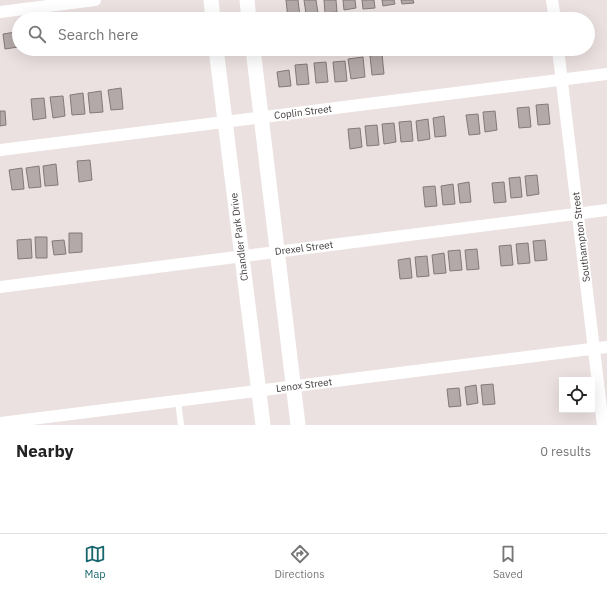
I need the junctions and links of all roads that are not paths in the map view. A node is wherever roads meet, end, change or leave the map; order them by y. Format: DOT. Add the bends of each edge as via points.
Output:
graph roads {
  1 [pos="95,0"];
  2 [pos="211,0"];
  3 [pos="247,0"];
  4 [pos="552,0"];
  5 [pos="0,12"];
  6 [pos="212,12"];
  7 [pos="248,12"];
  8 [pos="553,12"];
  9 [pos="217,56"];
  10 [pos="254,56"];
  11 [pos="559,56"];
  12 [pos="607,74"];
  13 [pos="562,80"];
  14 [pos="261,117"];
  15 [pos="225,122"];
  16 [pos="0,150"];
  17 [pos="607,210"];
  18 [pos="578,214"];
  19 [pos="277,252"];
  20 [pos="241,256"];
  21 [pos="0,287"];
  22 [pos="607,346"];
  23 [pos="594,348"];
  24 [pos="293,386"];
  25 [pos="257,391"];
  26 [pos="178,401"];
  27 [pos="0,423"];
  28 [pos="181,425"];
  29 [pos="262,425"];
  30 [pos="298,425"];
  31 [pos="603,425"];
  1 -- 5 [label="street"];
  2 -- 6 [label="street"];
  3 -- 7 [label="street"];
  4 -- 8 [label="street"];
  9 -- 15 [label="street, Chandler Park Drive"];
  10 -- 14 [label="street"];
  11 -- 13 [label="street, Southampton Street"];
  12 -- 13 [label="street, Coplin Street"];
  13 -- 14 [label="street, Coplin Street"];
  13 -- 18 [label="street, Southampton Street"];
  14 -- 15 [label="street, Coplin Street"];
  14 -- 19 [label="street"];
  15 -- 16 [label="street, Coplin Street"];
  15 -- 20 [label="street, Chandler Park Drive"];
  17 -- 18 [label="street, Drexel Street"];
  18 -- 19 [label="street, Drexel Street"];
  18 -- 23 [label="street, Southampton Street"];
  19 -- 20 [label="street, Drexel Street"];
  19 -- 24 [label="street"];
  20 -- 21 [label="street, Drexel Street"];
  20 -- 25 [label="street, Chandler Park Drive"];
  22 -- 23 [label="street, Lenox Street"];
  23 -- 24 [label="street, Lenox Street"];
  23 -- 31 [label="street, Southampton Street"];
  24 -- 25 [label="street, Lenox Street"];
  24 -- 30 [label="street"];
  25 -- 26 [label="street, Lenox Street"];
  25 -- 29 [label="street, Chandler Park Drive"];
  26 -- 27 [label="street, Lenox Street"];
  26 -- 28 [label="lane"];
}
